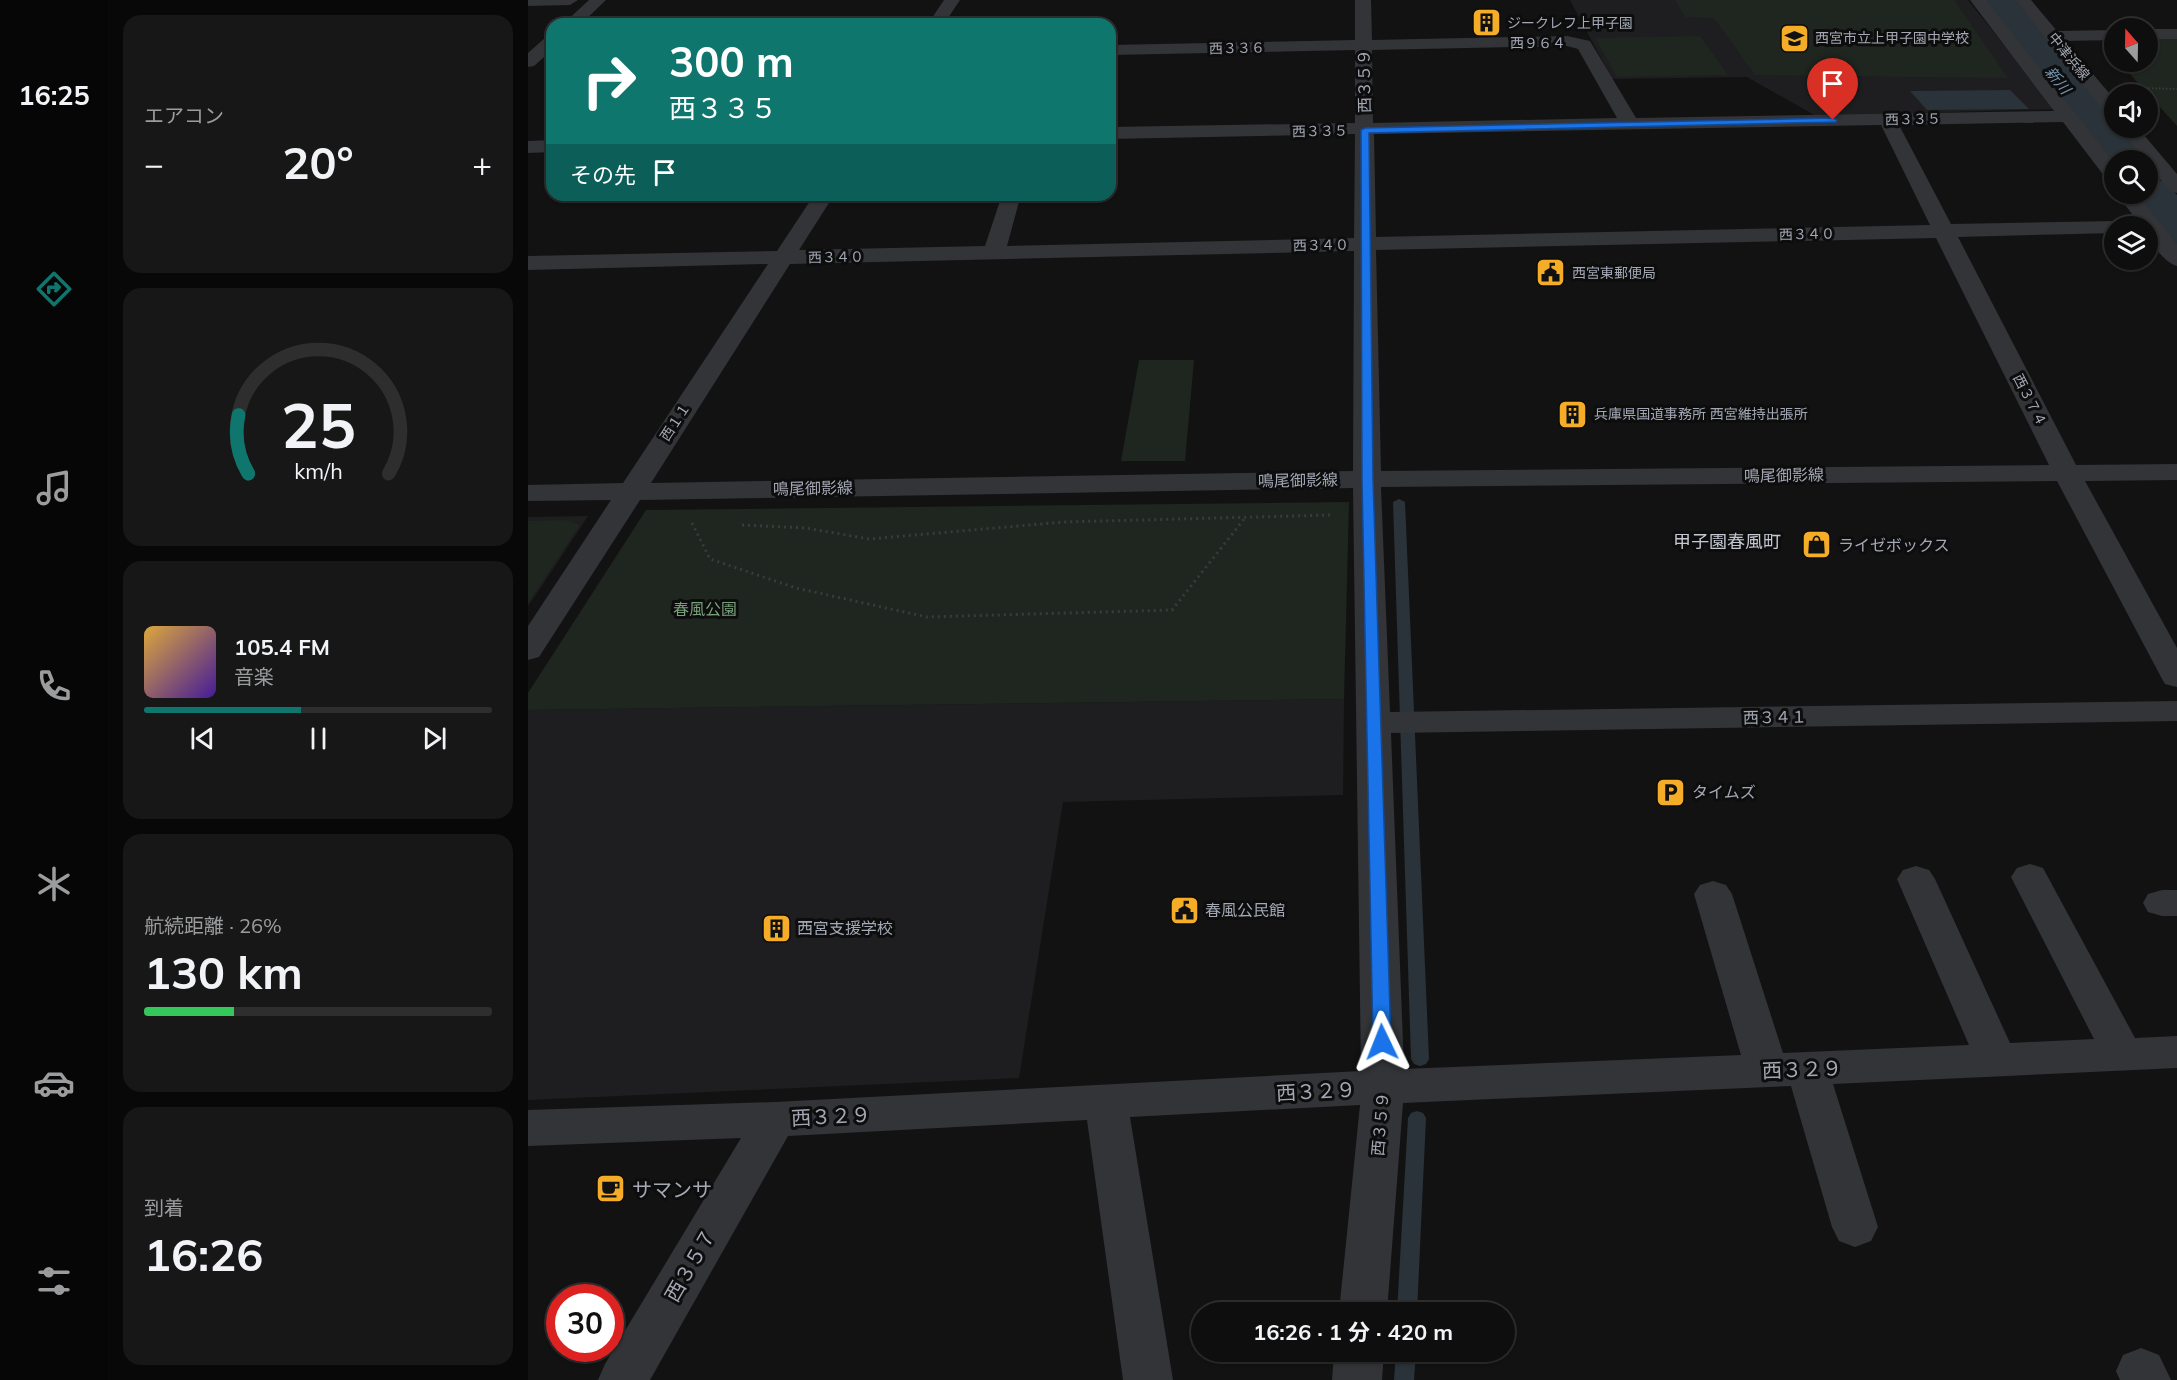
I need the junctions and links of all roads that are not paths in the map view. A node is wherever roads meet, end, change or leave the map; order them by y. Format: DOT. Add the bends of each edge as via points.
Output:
graph roads {
  1 [pos="570,0"];
  2 [pos="598,0"];
  3 [pos="952,0"];
  4 [pos="1363,0"];
  5 [pos="1978,0"];
  6 [pos="2023,0"];
  7 [pos="2042,0"];
  8 [pos="528,1"];
  9 [pos="578,18"];
  10 [pos="940,18"];
  11 [pos="2158,34"];
  12 [pos="2177,34"];
  13 [pos="2072,35"];
  14 [pos="2104,35"];
  15 [pos="2054,36"];
  16 [pos="1364,45"];
  17 [pos="546,46"];
  18 [pos="1116,50"];
  19 [pos="546,58"];
  20 [pos="530,59"];
  21 [pos="2113,84"];
  22 [pos="2104,98"];
  23 [pos="2069,116"];
  24 [pos="1888,121"];
  25 [pos="1630,124"];
  26 [pos="1365,130"];
  27 [pos="1116,133"];
  28 [pos="2158,135"];
  29 [pos="2135,138"];
  30 [pos="546,146"];
  31 [pos="528,147"];
  32 [pos="2170,149"];
  33 [pos="2104,162"];
  34 [pos="2177,187"];
  35 [pos="820,201"];
  36 [pos="1009,201"];
  37 [pos="2139,204"];
  38 [pos="2104,226"];
  39 [pos="2164,226"];
  40 [pos="1943,231"];
  41 [pos="1365,244"];
  42 [pos="994,253"];
  43 [pos="782,258"];
  44 [pos="2177,259"];
  45 [pos="528,263"];
  46 [pos="2066,472"];
  47 [pos="2177,472"];
  48 [pos="630,491"];
  49 [pos="1368,491"];
  50 [pos="528,493"];
  51 [pos="528,650"];
  52 [pos="2177,677"];
  53 [pos="2177,711"];
  54 [pos="1374,723"];
  55 [pos="2030,876"];
  56 [pos="1916,879"];
  57 [pos="1713,894"];
  58 [pos="2177,1052"];
  59 [pos="2123,1055"];
  60 [pos="1997,1060"];
  61 [pos="1787,1069"];
  62 [pos="1383,1087"];
  63 [pos="1106,1102"];
  64 [pos="775,1119"];
  65 [pos="528,1128"];
  66 [pos="1855,1227"];
  67 [pos="1364,1302"];
  68 [pos="1358,1362"];
  69 [pos="623,1380"];
  70 [pos="1148,1380"];
  71 [pos="1357,1380"];
  1 -- 8 [label="street"];
  2 -- 9 [label="street"];
  3 -- 10 [label="street"];
  4 -- 16 [label="street, 西３５９"];
  5 -- 23 [label="street"];
  6 -- 15 [label="street, 中津浜線"];
  7 -- 13 [label="street, 中津浜線"];
  11 -- 12 [label="street"];
  13 -- 14 [label="street"];
  13 -- 15 [label="street"];
  13 -- 21 [label="street, 中津浜線"];
  15 -- 22 [label="street, 中津浜線"];
  16 -- 18 [label="street, 西３３６"];
  16 -- 25 [label="street, 西９６４" via="1567,41 1584,45"];
  16 -- 26 [label="street, 西３５９"];
  17 -- 20 [label="street"];
  19 -- 20 [label="street"];
  23 -- 24 [label="street, 西３３５"];
  23 -- 33 [label="street"];
  24 -- 25 [label="street, 西３３５"];
  24 -- 40 [label="street, 西３７４"];
  25 -- 26 [label="street, 西３３５"];
  26 -- 27 [label="street, 西３３５"];
  26 -- 41 [label="street, 西３５９"];
  28 -- 32 [label="street"];
  29 -- 34 [label="street"];
  30 -- 31 [label="street"];
  35 -- 43 [label="street, 西１１"];
  36 -- 42 [label="street"];
  37 -- 39 [label="street"];
  38 -- 40 [label="street, 西３４０"];
  39 -- 44 [label="street"];
  40 -- 41 [label="street, 西３４０"];
  40 -- 46 [label="street, 西３７４"];
  41 -- 42 [label="street, 西３４０"];
  41 -- 49 [label="street, 西３５９"];
  42 -- 43 [label="street, 西３４０"];
  43 -- 45 [label="street, 西３４０"];
  43 -- 48 [label="street, 西１１"];
  46 -- 47 [label="street, 鳴尾御影線"];
  46 -- 49 [label="street, 鳴尾御影線"];
  46 -- 52 [label="street, 西３７４"];
  48 -- 49 [label="street, 鳴尾御影線"];
  48 -- 50 [label="street, 鳴尾御影線"];
  48 -- 51 [label="street, 西１１"];
  49 -- 54 [label="street, 西３５９"];
  53 -- 54 [label="street, 西３４１"];
  54 -- 62 [label="street, 西３５９"];
  55 -- 59 [label="street"];
  56 -- 60 [label="street"];
  57 -- 61 [label="street"];
  58 -- 59 [label="street, 西３２９"];
  59 -- 60 [label="street, 西３２９"];
  60 -- 61 [label="street, 西３２９"];
  61 -- 62 [label="street, 西３２９"];
  61 -- 66 [label="street"];
  62 -- 63 [label="street, 西３２９"];
  62 -- 67 [label="street, 西３５９"];
  63 -- 64 [label="street, 西３２９"];
  63 -- 70 [label="street"];
  64 -- 65 [label="street, 西３２９"];
  64 -- 69 [label="street, 西３５７"];
  68 -- 71 [label="street"];
}
